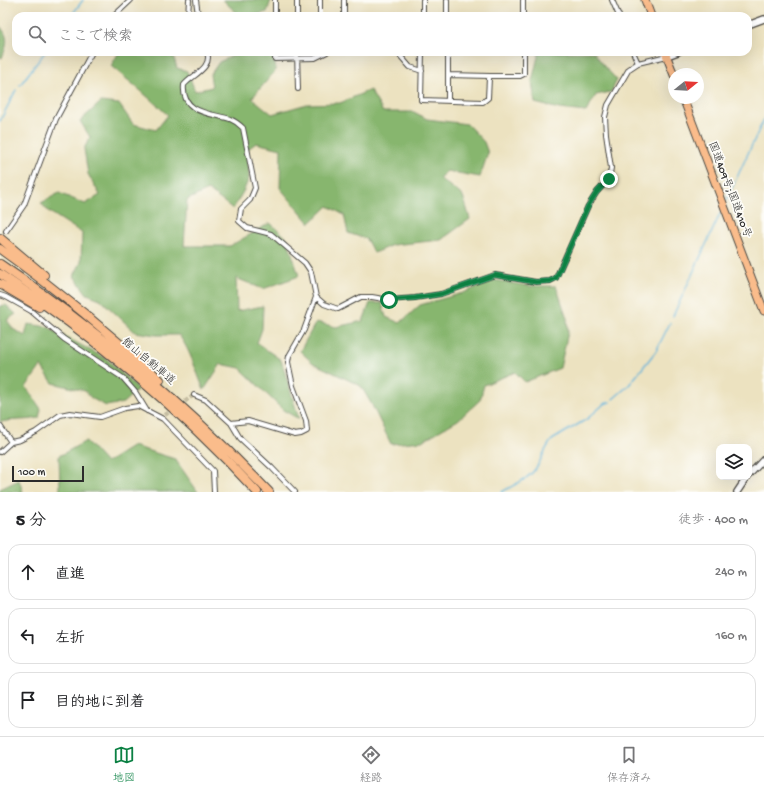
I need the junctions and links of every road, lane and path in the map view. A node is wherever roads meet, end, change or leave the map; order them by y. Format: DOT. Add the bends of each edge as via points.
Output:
graph roads {
  1 [pos="131,0"];
  2 [pos="189,0"];
  3 [pos="196,0"];
  4 [pos="275,0"];
  5 [pos="297,0"];
  6 [pos="320,0"];
  7 [pos="344,0"];
  8 [pos="423,0"];
  9 [pos="447,0"];
  10 [pos="523,0"];
  11 [pos="612,0"];
  12 [pos="644,0"];
  13 [pos="118,12"];
  14 [pos="188,12"];
  15 [pos="198,12"];
  16 [pos="275,12"];
  17 [pos="297,12"];
  18 [pos="320,12"];
  19 [pos="344,12"];
  20 [pos="423,12"];
  21 [pos="447,12"];
  22 [pos="524,12"];
  23 [pos="617,12"];
  24 [pos="649,12"];
  25 [pos="764,19"];
  26 [pos="752,24"];
  27 [pos="90,56"];
  28 [pos="207,56"];
  29 [pos="275,56"];
  30 [pos="318,56"];
  31 [pos="400,56"];
  32 [pos="422,56"];
  33 [pos="448,56"];
  34 [pos="524,56"];
  35 [pos="635,56"];
  36 [pos="660,56"];
  37 [pos="667,56"];
  38 [pos="297,58"];
  39 [pos="638,63"];
  40 [pos="671,68"];
  41 [pos="422,71"];
  42 [pos="448,75"];
  43 [pos="490,76"];
  44 [pos="298,89"];
  45 [pos="448,101"];
  46 [pos="684,104"];
  47 [pos="6,231"];
  48 [pos="0,238"];
  49 [pos="0,249"];
  50 [pos="0,264"];
  51 [pos="0,274"];
  52 [pos="0,284"];
  53 [pos="0,295"];
  54 [pos="316,297"];
  55 [pos="764,311"];
  56 [pos="89,319"];
  57 [pos="68,322"];
  58 [pos="194,395"];
  59 [pos="148,411"];
  60 [pos="231,423"];
  61 [pos="0,426"];
  62 [pos="11,442"];
  63 [pos="0,452"];
  64 [pos="230,452"];
  65 [pos="764,459"];
  66 [pos="752,472"];
  67 [pos="745,480"];
  68 [pos="214,492"];
  69 [pos="257,492"];
  70 [pos="269,492"];
  71 [pos="295,492"];
  72 [pos="737,492"];
  1 -- 13 [label="street"];
  2 -- 14 [label="street"];
  3 -- 15 [label="street"];
  4 -- 16 [label="street"];
  5 -- 17 [label="street"];
  6 -- 18 [label="street"];
  7 -- 19 [label="street"];
  8 -- 20 [label="street"];
  9 -- 21 [label="street"];
  10 -- 22 [label="street"];
  11 -- 23 [label="street"];
  12 -- 24 [label="highway"];
  25 -- 26 [label="street"];
  27 -- 47 [label="street" via="56,119 24,204"];
  28 -- 54 [label="street" via="208,60 204,67 184,85 185,95 197,110 230,119 243,128 255,188 250,200 241,209 240,221 248,228 271,234 305,263 311,272"];
  29 -- 38 [label="street" via="275,59"];
  30 -- 38 [label="street"];
  31 -- 41 [label="street" via="410,67"];
  32 -- 41 [label="street"];
  33 -- 42 [label="street"];
  34 -- 43 [label="street" via="524,74"];
  35 -- 39 [label="street"];
  36 -- 39 [label="street"];
  37 -- 40 [label="highway"];
  38 -- 44 [label="street"];
  39 -- 54 [label="street" via="629,69 608,105 605,117 611,168 609,179 588,206 556,278 536,282 495,275 441,294 389,300 362,298 338,309 324,304"];
  41 -- 45 [label="street" via="421,100"];
  42 -- 43 [label="street"];
  42 -- 45 [label="street"];
  43 -- 45 [label="street" via="488,95 483,102"];
  46 -- 55 [label="highway, 国道409号;国道410号"];
  48 -- 56 [label="highway" via="44,274"];
  49 -- 56 [label="highway" via="40,277"];
  50 -- 64 [label="highway, 館山自動車道" via="121,353 177,401"];
  51 -- 57 [label="highway, 館山自動車道"];
  52 -- 57 [label="highway"];
  53 -- 59 [label="street" via="31,311 64,339 123,378"];
  54 -- 60 [label="street" via="304,330 288,362 307,431 295,435 248,421"];
  56 -- 64 [label="highway" via="133,354 208,424"];
  57 -- 69 [label="highway, 館山自動車道" via="171,407"];
  58 -- 60 [label="street" via="206,400"];
  59 -- 62 [label="street" via="138,406 100,417 65,414 36,432"];
  59 -- 68 [label="street" via="164,417 213,470"];
  60 -- 71 [label="street" via="240,438"];
  61 -- 62 [label="street"];
  62 -- 63 [label="street"];
  64 -- 70 [label="highway, 館山自動車道"];
  65 -- 66 [label="street"];
  67 -- 72 [label="street"];
}
